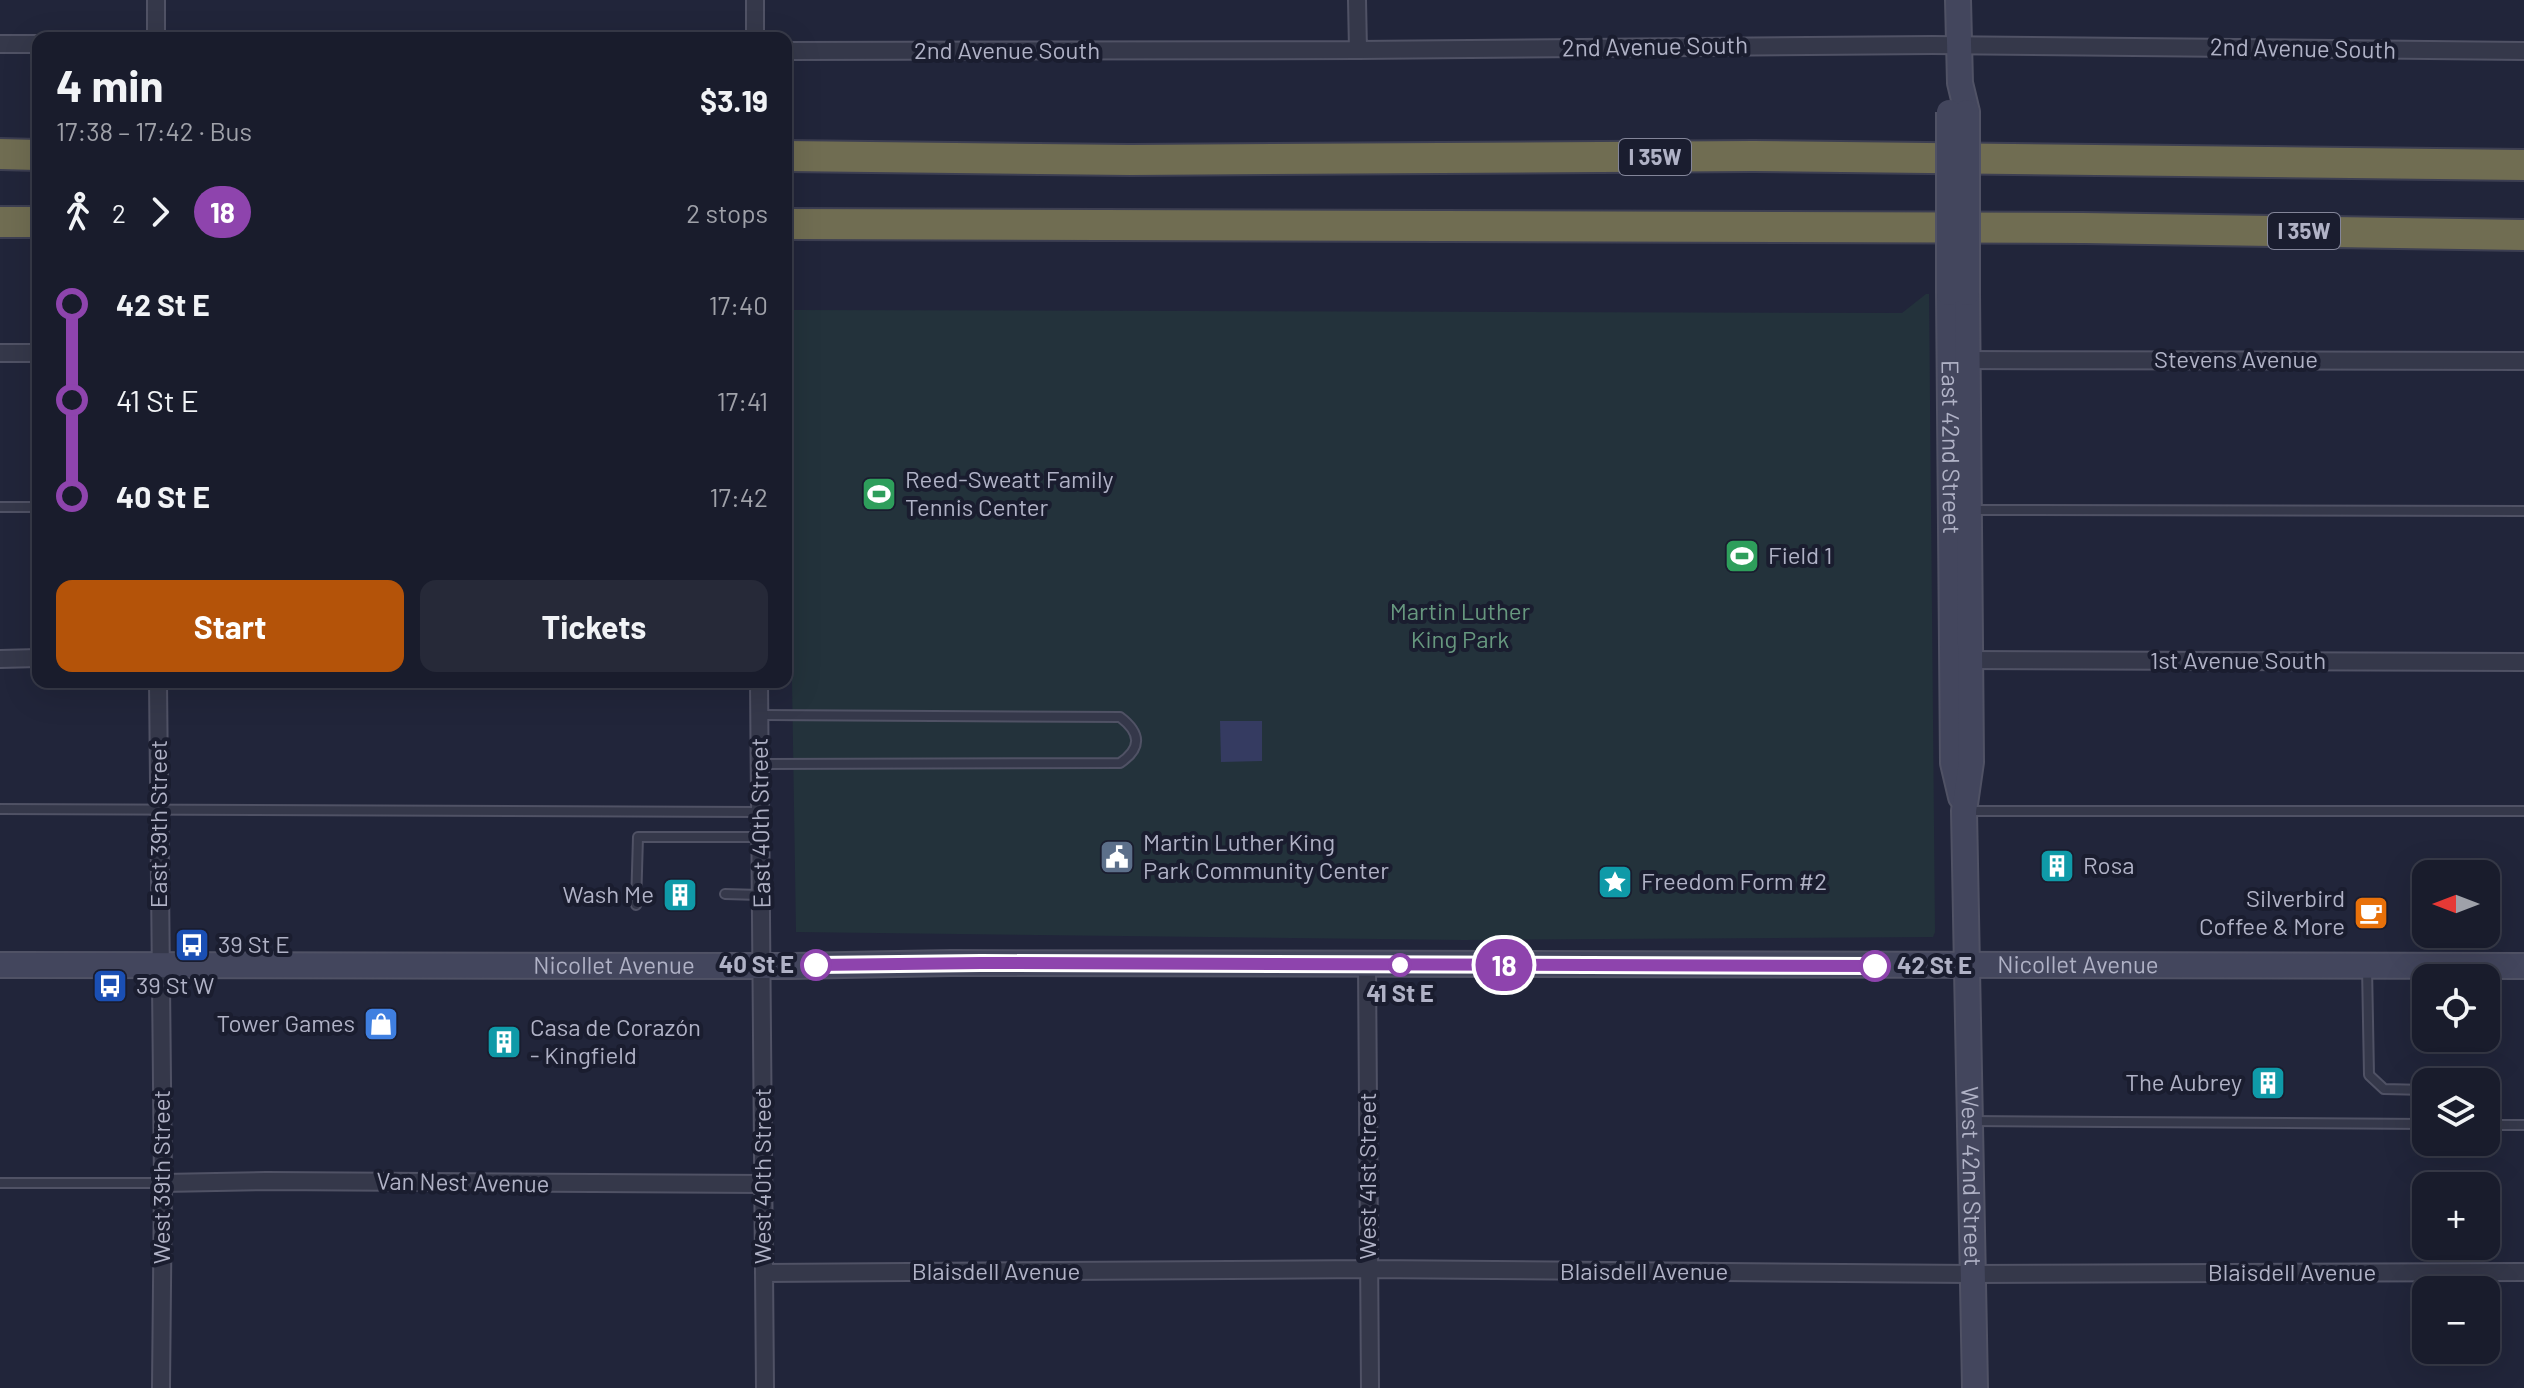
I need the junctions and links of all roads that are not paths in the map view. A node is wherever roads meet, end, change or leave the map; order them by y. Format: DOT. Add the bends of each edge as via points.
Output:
graph roads {
  1 [pos="156,0"];
  2 [pos="755,0"];
  3 [pos="1357,0"];
  4 [pos="1958,0"];
  5 [pos="156,32"];
  6 [pos="755,32"];
  7 [pos="0,44"];
  8 [pos="32,44"];
  9 [pos="1959,45"];
  10 [pos="1358,50"];
  11 [pos="792,51"];
  12 [pos="2524,51"];
  13 [pos="0,154"];
  14 [pos="32,155"];
  15 [pos="792,156"];
  16 [pos="2524,165"];
  17 [pos="0,222"];
  18 [pos="32,222"];
  19 [pos="792,224"];
  20 [pos="2524,235"];
  21 [pos="0,353"];
  22 [pos="32,353"];
  23 [pos="1958,360"];
  24 [pos="2524,361"];
  25 [pos="0,507"];
  26 [pos="32,507"];
  27 [pos="1970,510"];
  28 [pos="2524,511"];
  29 [pos="32,658"];
  30 [pos="0,659"];
  31 [pos="1961,660"];
  32 [pos="2524,662"];
  33 [pos="158,688"];
  34 [pos="759,688"];
  35 [pos="759,715"];
  36 [pos="761,764"];
  37 [pos="0,809"];
  38 [pos="160,809"];
  39 [pos="1964,811"];
  40 [pos="2524,811"];
  41 [pos="761,812"];
  42 [pos="761,837"];
  43 [pos="725,894"];
  44 [pos="762,895"];
  45 [pos="636,905"];
  46 [pos="763,964"];
  47 [pos="1367,964"];
  48 [pos="0,965"];
  49 [pos="160,966"];
  50 [pos="2367,966"];
  51 [pos="2524,966"];
  52 [pos="1966,967"];
  53 [pos="2412,1090"];
  54 [pos="1970,1121"];
  55 [pos="2412,1124"];
  56 [pos="2500,1125"];
  57 [pos="2524,1125"];
  58 [pos="0,1183"];
  59 [pos="163,1183"];
  60 [pos="763,1184"];
  61 [pos="1369,1269"];
  62 [pos="2524,1272"];
  63 [pos="764,1273"];
  64 [pos="1972,1274"];
  65 [pos="161,1388"];
  66 [pos="765,1388"];
  67 [pos="1370,1388"];
  68 [pos="1975,1388"];
  1 -- 5 [label="street"];
  2 -- 6 [label="street"];
  3 -- 10 [label="street"];
  4 -- 9 [label="main road, East 42nd Street"];
  7 -- 8 [label="street"];
  9 -- 10 [label="street, 2nd Avenue South"];
  9 -- 12 [label="street, 2nd Avenue South"];
  9 -- 23 [label="main road, East 42nd Street, bridge"];
  10 -- 11 [label="street, 2nd Avenue South"];
  13 -- 14 [label="highway"];
  15 -- 16 [label="highway, I 35W" via="1753,156"];
  17 -- 18 [label="highway"];
  19 -- 20 [label="highway, I 35W" via="2052,228"];
  21 -- 22 [label="street"];
  23 -- 24 [label="street, Stevens Avenue"];
  23 -- 27 [label="main road, East 42nd Street"];
  23 -- 31 [label="main road, East 42nd Street"];
  25 -- 26 [label="lane"];
  27 -- 28 [label="lane"];
  27 -- 31 [label="main road, East 42nd Street"];
  29 -- 30 [label="street"];
  31 -- 32 [label="street, 1st Avenue South"];
  31 -- 39 [label="main road, East 42nd Street" via="1971,762"];
  33 -- 38 [label="street, East 39th Street"];
  34 -- 35 [label="street, East 40th Street"];
  35 -- 36 [label="street, East 40th Street"];
  35 -- 36 [label="lane" via="1120,717 1133,727 1136,739 1132,755 1120,763"];
  36 -- 41 [label="street, East 40th Street"];
  37 -- 38 [label="lane"];
  38 -- 41 [label="lane"];
  38 -- 49 [label="street, East 39th Street"];
  39 -- 40 [label="lane"];
  39 -- 52 [label="main road, East 42nd Street"];
  41 -- 42 [label="street, East 40th Street"];
  42 -- 44 [label="street, East 40th Street"];
  42 -- 45 [label="lane" via="638,837"];
  43 -- 44 [label="lane"];
  44 -- 46 [label="street, East 40th Street"];
  46 -- 47 [label="main road, Nicollet Avenue"];
  46 -- 49 [label="main road, Nicollet Avenue"];
  46 -- 60 [label="street, West 40th Street"];
  47 -- 52 [label="main road, Nicollet Avenue"];
  47 -- 61 [label="street, West 41st Street"];
  48 -- 49 [label="main road, Nicollet Avenue"];
  49 -- 59 [label="street, West 39th Street"];
  50 -- 51 [label="main road, Nicollet Avenue"];
  50 -- 52 [label="main road, Nicollet Avenue"];
  50 -- 53 [label="lane" via="2369,1075 2384,1089"];
  52 -- 54 [label="main road, West 42nd Street"];
  54 -- 55 [label="lane"];
  54 -- 64 [label="main road, West 42nd Street"];
  56 -- 57 [label="lane"];
  58 -- 59 [label="lane"];
  59 -- 60 [label="street, Van Nest Avenue"];
  59 -- 65 [label="street, West 39th Street"];
  60 -- 63 [label="street, West 40th Street"];
  61 -- 63 [label="street, Blaisdell Avenue"];
  61 -- 64 [label="street, Blaisdell Avenue"];
  61 -- 67 [label="street, West 41st Street"];
  62 -- 64 [label="street, Blaisdell Avenue"];
  63 -- 66 [label="street, West 40th Street"];
  64 -- 68 [label="main road, West 42nd Street"];
}
